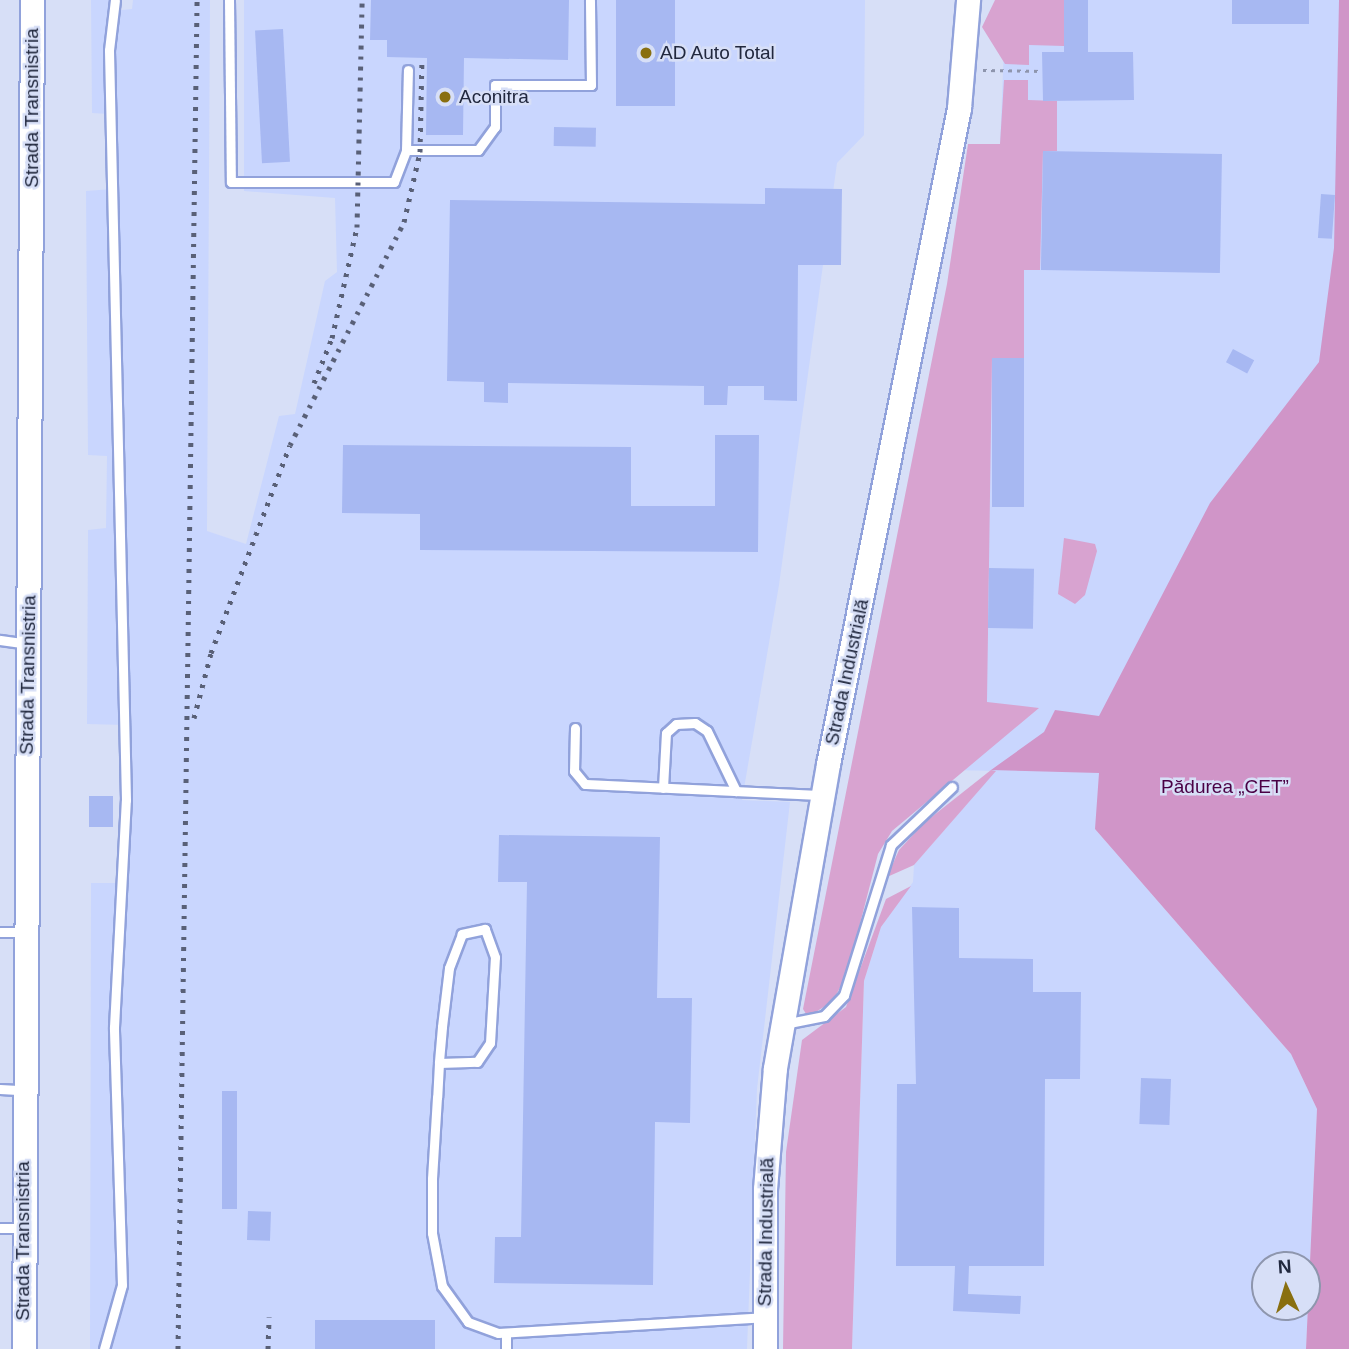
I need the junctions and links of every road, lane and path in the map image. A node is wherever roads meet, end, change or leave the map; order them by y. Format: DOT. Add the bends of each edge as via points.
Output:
graph roads {
  1 [pos="33,0"];
  2 [pos="116,0"];
  3 [pos="229,0"];
  4 [pos="590,0"];
  5 [pos="968,0"];
  6 [pos="408,69"];
  7 [pos="963,70"];
  8 [pos="1042,71"];
  9 [pos="406,150"];
  10 [pos="0,640"];
  11 [pos="30,645"];
  12 [pos="575,727"];
  13 [pos="952,787"];
  14 [pos="663,788"];
  15 [pos="736,791"];
  16 [pos="822,795"];
  17 [pos="11,932"];
  18 [pos="782,1024"];
  19 [pos="439,1063"];
  20 [pos="11,1089"];
  21 [pos="11,1228"];
  22 [pos="766,1317"];
  23 [pos="506,1332"];
  24 [pos="24,1349"];
  25 [pos="104,1349"];
  26 [pos="506,1349"];
  27 [pos="765,1349"];
  1 -- 11 [label="street, Strada Transnistria"];
  2 -- 25 [label="lane" via="110,64 126,800 114,1027 122,1285"];
  3 -- 9 [label="lane" via="231,182 394,182"];
  4 -- 9 [label="lane" via="591,85 495,85 495,127 478,150"];
  5 -- 7 [label="street, Strada Industrială"];
  6 -- 9 [label="lane"];
  7 -- 8 [label="path"];
  7 -- 16 [label="street, Strada Industrială"];
  10 -- 11 [label="lane"];
  11 -- 17 [label="street, Strada Transnistria"];
  12 -- 14 [label="lane" via="579,780"];
  13 -- 18 [label="lane" via="891,845 844,995 824,1016"];
  14 -- 15 [label="lane"];
  14 -- 15 [label="lane" via="666,733 676,724 695,723 707,731"];
  15 -- 16 [label="lane"];
  16 -- 18 [label="street, Strada Industrială"];
  17 -- 20 [label="street, Strada Transnistria"];
  18 -- 22 [label="street, Strada Industrială" via="768,1127"];
  19 -- 19 [label="lane" via="456,944 462,934 485,929 495,957 490,1043 477,1062"];
  19 -- 23 [label="lane" via="432,1233 442,1286 468,1322"];
  20 -- 21 [label="street, Strada Transnistria"];
  21 -- 24 [label="street, Strada Transnistria"];
  22 -- 23 [label="lane"];
  22 -- 27 [label="street, Strada Industrială"];
  23 -- 26 [label="lane"];
}
